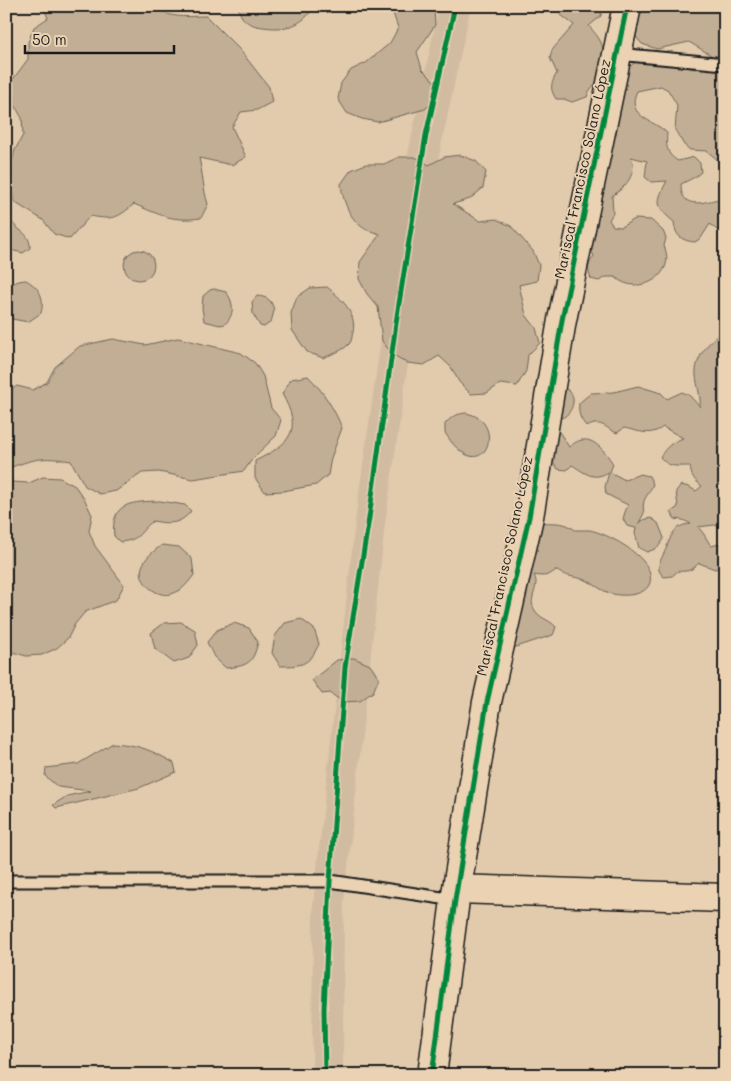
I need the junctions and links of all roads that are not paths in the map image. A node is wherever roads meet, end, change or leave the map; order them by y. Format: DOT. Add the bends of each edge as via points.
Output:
graph roads {
  1 [pos="627,6"];
  2 [pos="617,54"];
  3 [pos="725,64"];
  4 [pos="6,881"];
  5 [pos="456,895"];
  6 [pos="725,898"];
  7 [pos="432,1075"];
  1 -- 2 [label="street, Mariscal Francisco Solano López"];
  2 -- 3 [label="lane"];
  2 -- 5 [label="street, Mariscal Francisco Solano López" via="562,320 529,516 487,702"];
  4 -- 5 [label="lane" via="330,881"];
  5 -- 6 [label="street"];
  5 -- 7 [label="street, Mariscal Francisco Solano López"];
}
